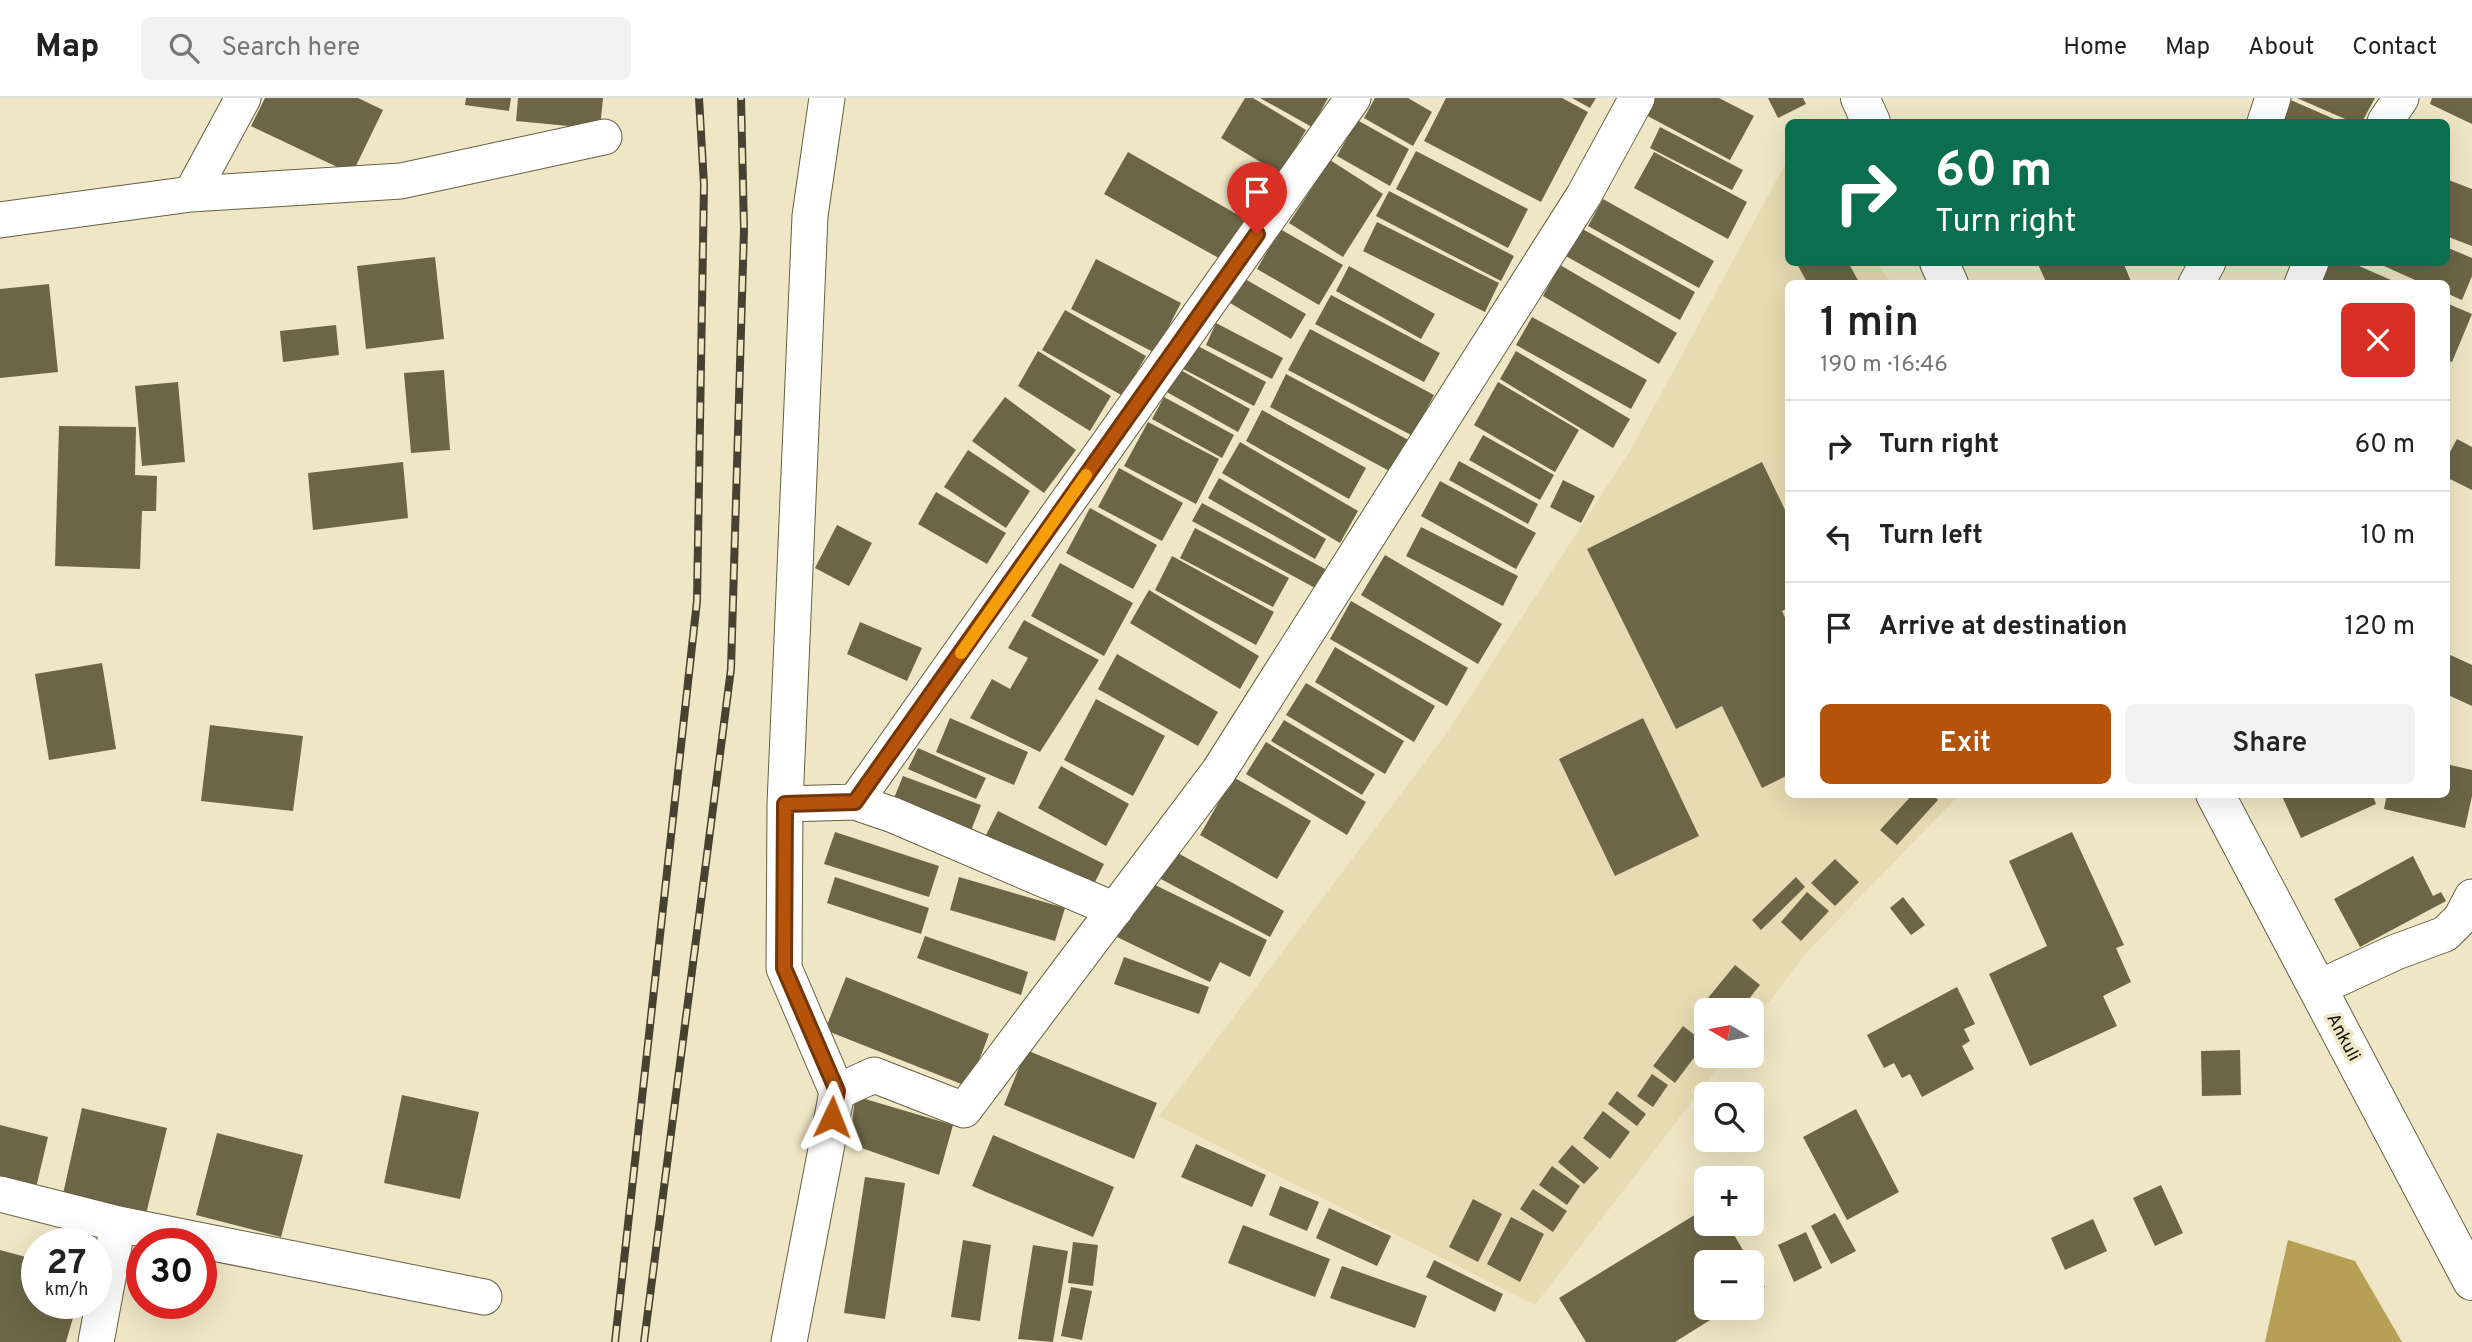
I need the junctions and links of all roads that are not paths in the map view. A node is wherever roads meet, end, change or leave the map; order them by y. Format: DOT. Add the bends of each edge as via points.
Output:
graph roads {
  1 [pos="243,98"];
  2 [pos="827,98"];
  3 [pos="1353,98"];
  4 [pos="1637,98"];
  5 [pos="1860,98"];
  6 [pos="2273,98"];
  7 [pos="2401,98"];
  8 [pos="1870,119"];
  9 [pos="2266,119"];
  10 [pos="2387,119"];
  11 [pos="604,137"];
  12 [pos="191,194"];
  13 [pos="0,220"];
  14 [pos="2217,798"];
  15 [pos="855,802"];
  16 [pos="785,804"];
  17 [pos="2472,897"];
  18 [pos="1115,910"];
  19 [pos="2318,988"];
  20 [pos="837,1091"];
  21 [pos="0,1194"];
  22 [pos="118,1224"];
  23 [pos="2472,1280"];
  24 [pos="484,1297"];
  25 [pos="96,1342"];
  26 [pos="789,1342"];
  1 -- 12 [label="street"];
  2 -- 16 [label="street" via="810,216"];
  3 -- 15 [label="street"];
  4 -- 18 [label="street" via="1576,207 1219,771"];
  5 -- 8 [label="main road"];
  6 -- 9 [label="street"];
  7 -- 10 [label="street"];
  11 -- 12 [label="street" via="401,181"];
  12 -- 13 [label="street"];
  14 -- 19 [label="main road, Ankuli"];
  15 -- 16 [label="street"];
  15 -- 18 [label="street"];
  16 -- 20 [label="street" via="784,968"];
  17 -- 19 [label="street" via="2445,934"];
  18 -- 20 [label="street" via="964,1110 874,1075"];
  19 -- 23 [label="main road, Ankuli"];
  20 -- 26 [label="street"];
  21 -- 22 [label="street"];
  22 -- 24 [label="street"];
  22 -- 25 [label="street"];
}
